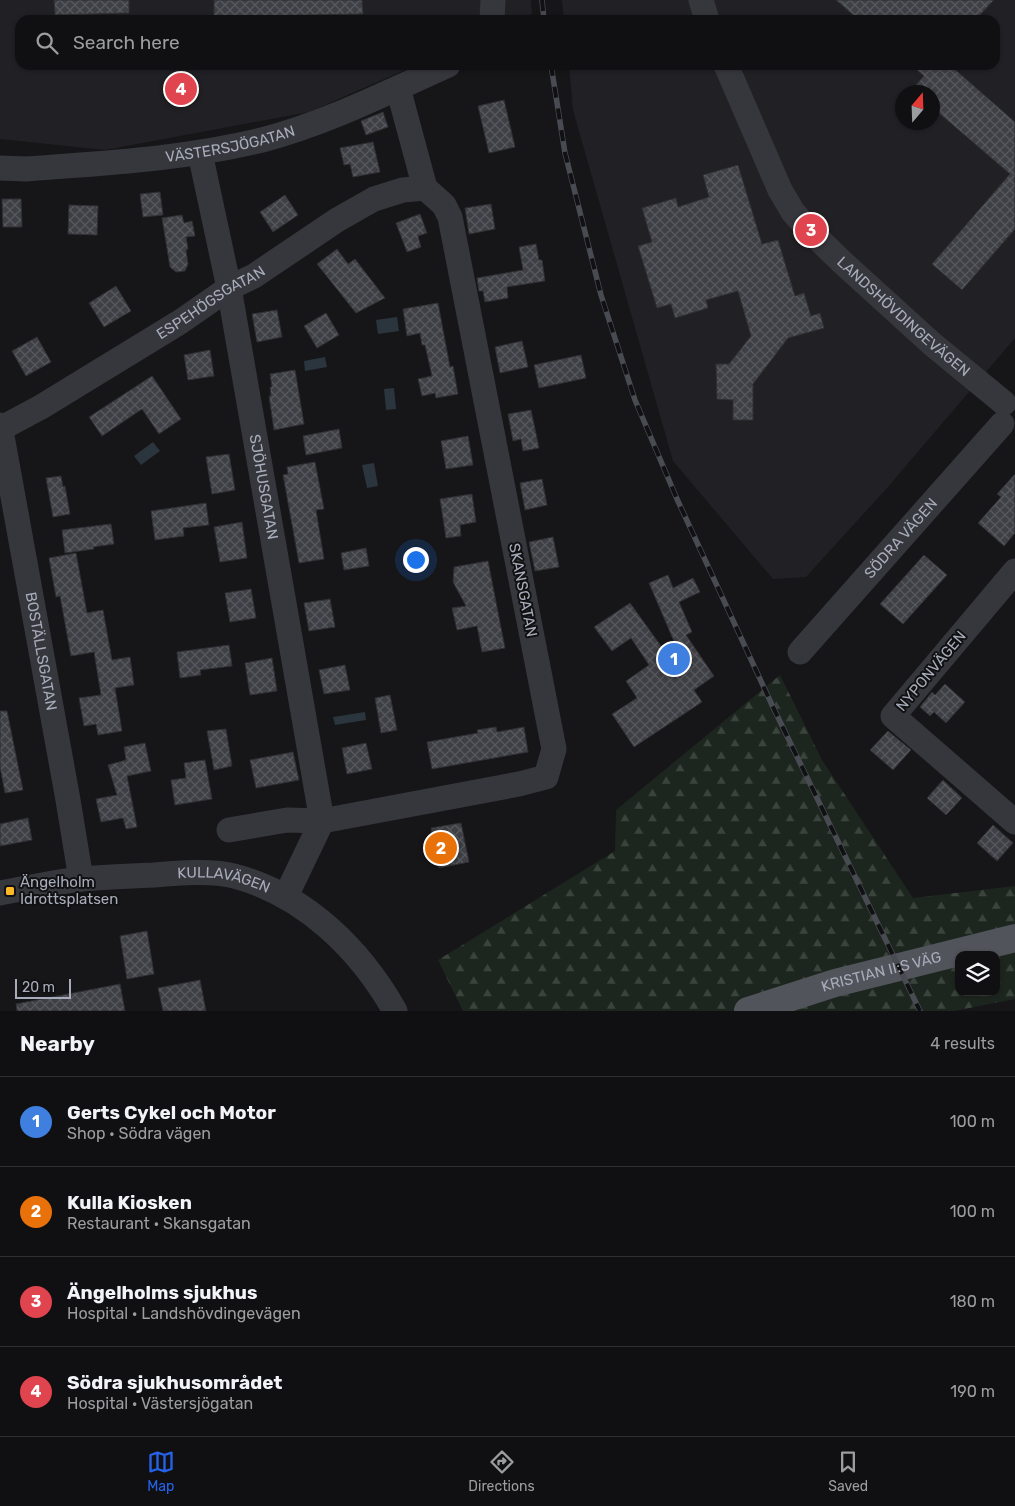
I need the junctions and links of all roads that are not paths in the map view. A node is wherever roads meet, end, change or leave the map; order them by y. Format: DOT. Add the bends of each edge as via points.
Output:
graph roads {
  1 [pos="493,0"];
  2 [pos="701,0"];
  3 [pos="492,15"];
  4 [pos="706,15"];
  5 [pos="437,70"];
  6 [pos="728,70"];
  7 [pos="398,88"];
  8 [pos="200,153"];
  9 [pos="0,168"];
  10 [pos="425,188"];
  11 [pos="229,288"];
  12 [pos="1009,414"];
  13 [pos="0,427"];
  14 [pos="1015,571"];
  15 [pos="800,652"];
  16 [pos="322,821"];
  17 [pos="1015,822"];
  18 [pos="229,830"];
  19 [pos="81,879"];
  20 [pos="0,893"];
  21 [pos="286,896"];
  22 [pos="1015,938"];
  23 [pos="395,1011"];
  24 [pos="748,1011"];
  1 -- 3 [label="street"];
  2 -- 4 [label="street"];
  5 -- 7 [label="street, VÄSTERSJÖGATAN"];
  6 -- 12 [label="street, LANDSHÖVDINGEVÄGEN" via="780,190 793,212 842,262"];
  7 -- 8 [label="street, VÄSTERSJÖGATAN" via="316,123"];
  7 -- 10 [label="street"];
  8 -- 9 [label="street, VÄSTERSJÖGATAN" via="26,169"];
  8 -- 11 [label="street, SJÖHUSGATAN"];
  10 -- 11 [label="street, ESPEHÖGSGATAN" via="403,190 374,199 254,276"];
  10 -- 16 [label="street, SKANSGATAN" via="444,205 450,217 554,749 546,777"];
  11 -- 13 [label="street, ESPEHÖGSGATAN" via="65,392"];
  11 -- 16 [label="street, SJÖHUSGATAN"];
  12 -- 15 [label="street, SÖDRA VÄGEN"];
  13 -- 19 [label="street, BOSTÄLLSGATAN"];
  14 -- 17 [label="street, NYPONVÄGEN" via="893,716"];
  16 -- 18 [label="street, SKANSGATAN" via="287,820"];
  16 -- 21 [label="street"];
  19 -- 20 [label="street, KULLAVÄGEN"];
  19 -- 21 [label="street, KULLAVÄGEN" via="189,873 232,876"];
  21 -- 23 [label="street, KULLAVÄGEN" via="305,908 345,944 383,990"];
  22 -- 24 [label="main road, KRISTIAN II:S VÄG" via="835,983"];
}
